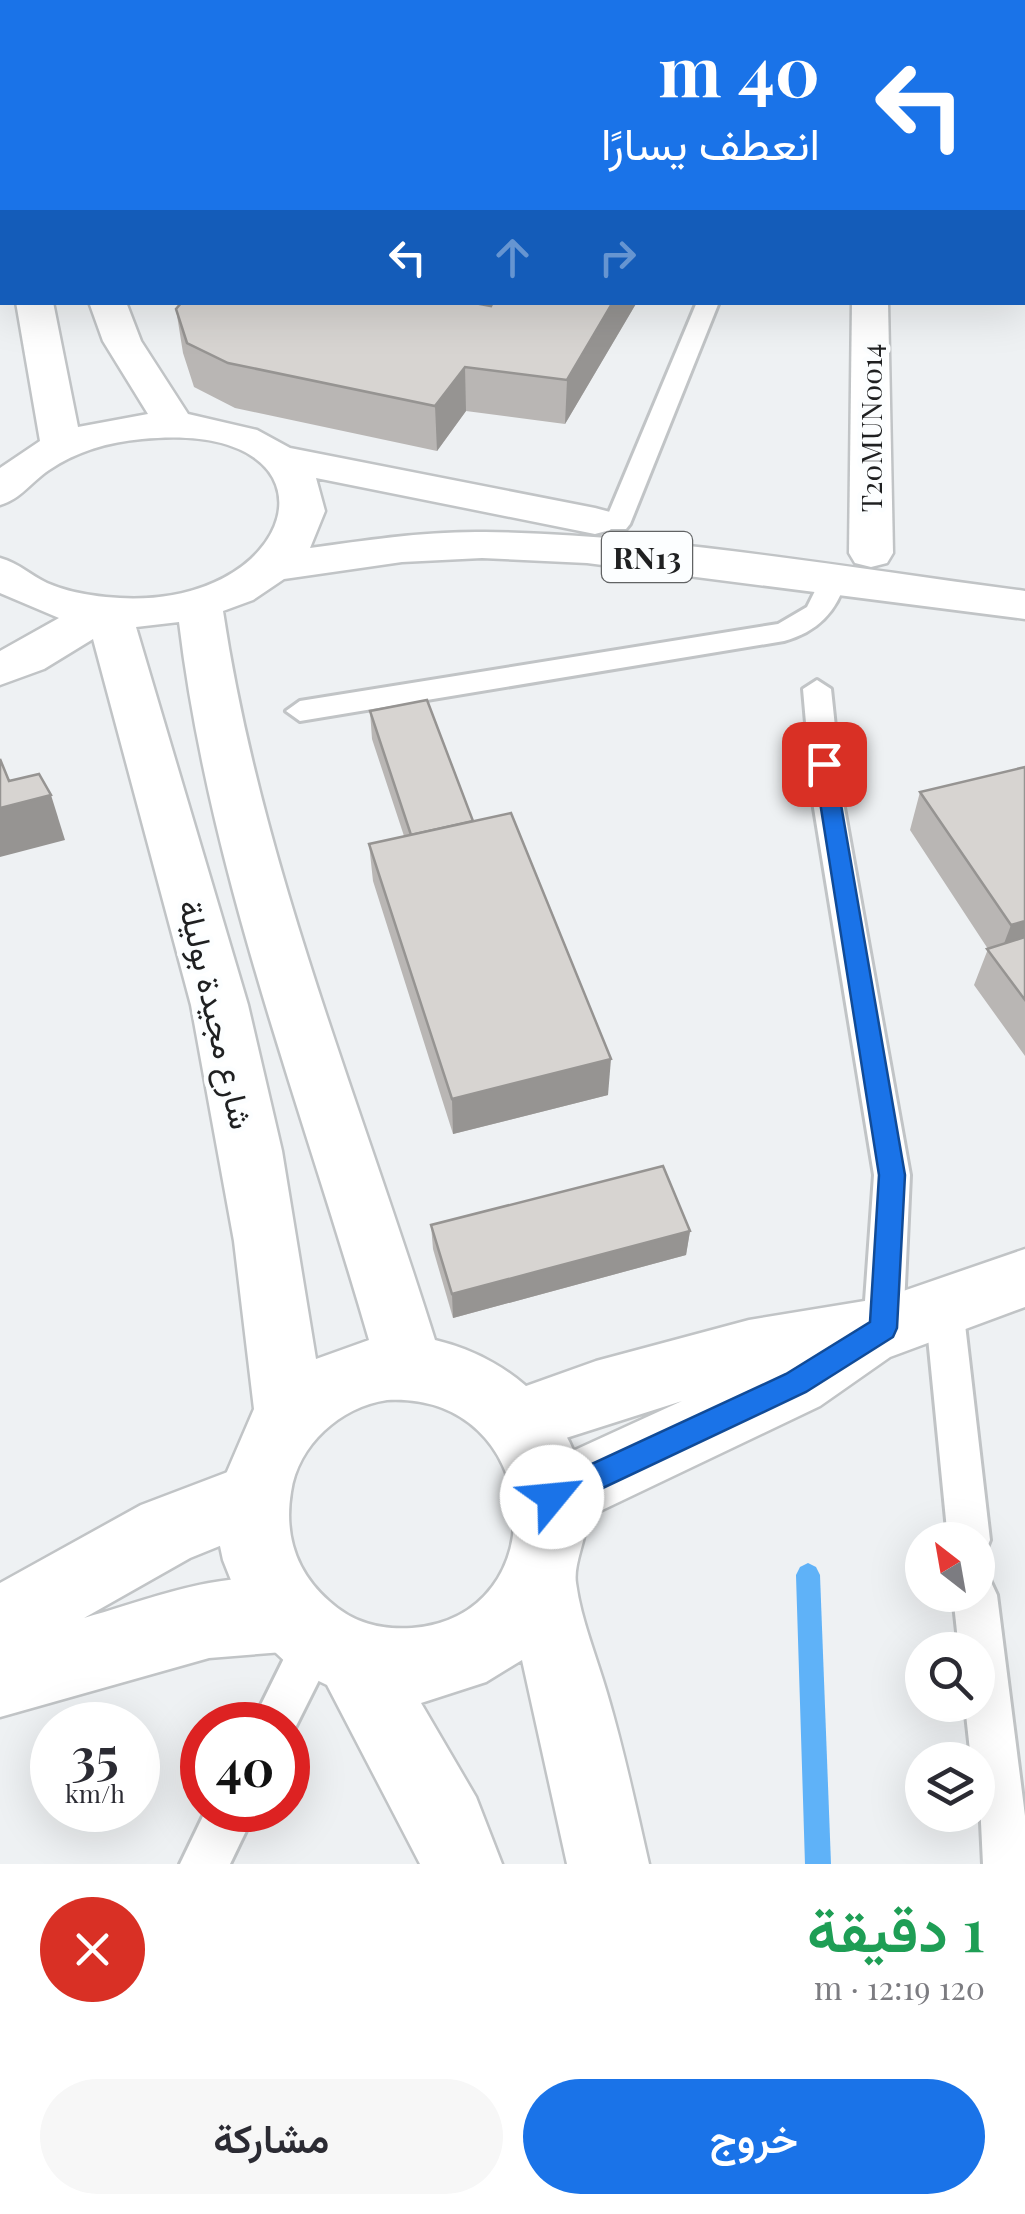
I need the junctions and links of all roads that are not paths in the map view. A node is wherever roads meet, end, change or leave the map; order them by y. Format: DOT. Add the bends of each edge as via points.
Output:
graph roads {
  1 [pos="30,305"];
  2 [pos="34,305"];
  3 [pos="109,305"];
  4 [pos="707,305"];
  5 [pos="870,305"];
  6 [pos="0,326"];
  7 [pos="175,424"];
  8 [pos="0,433"];
  9 [pos="55,449"];
  10 [pos="282,460"];
  11 [pos="0,492"];
  12 [pos="617,524"];
  13 [pos="871,553"];
  14 [pos="267,568"];
  15 [pos="0,572"];
  16 [pos="1025,575"];
  17 [pos="833,579"];
  18 [pos="199,602"];
  19 [pos="1025,605"];
  20 [pos="106,614"];
  21 [pos="0,669"];
  22 [pos="817,688"];
  23 [pos="300,712"];
  24 [pos="1025,1278"];
  25 [pos="914,1318"];
  26 [pos="410,1367"];
  27 [pos="522,1420"];
  28 [pos="290,1422"];
  29 [pos="254,1497"];
  30 [pos="552,1497"];
  31 [pos="965,1522"];
  32 [pos="537,1576"];
  33 [pos="977,1612"];
  34 [pos="0,1624"];
  35 [pos="318,1640"];
  36 [pos="0,1679"];
  37 [pos="286,1702"];
  38 [pos="221,1832"];
  39 [pos="204,1864"];
  40 [pos="460,1864"];
  41 [pos="608,1864"];
  42 [pos="1007,1864"];
  1 -- 6 [label="main road"];
  2 -- 9 [label="main road"];
  3 -- 7 [label="main road" via="122,341"];
  4 -- 12 [label="lane"];
  5 -- 13 [label="main road, T20MUN0014"];
  7 -- 9 [label="main road" via="136,426"];
  7 -- 10 [label="main road" via="236,434"];
  8 -- 9 [label="main road"];
  9 -- 11 [label="main road"];
  10 -- 12 [label="main road, RN13"];
  10 -- 14 [label="main road" via="300,484 304,511 293,541"];
  12 -- 13 [label="main road, RN13"];
  13 -- 16 [label="main road, RN13"];
  14 -- 17 [label="main road, RN13" via="482,545 587,550"];
  14 -- 18 [label="main road"];
  15 -- 20 [label="main road" via="54,605"];
  17 -- 19 [label="main road, RN13"];
  17 -- 23 [label="lane" via="813,619 784,632"];
  18 -- 20 [label="main road"];
  18 -- 26 [label="main road, شارع مجيدة بوليلة" via="213,724 260,911 380,1259"];
  20 -- 21 [label="main road"];
  20 -- 28 [label="main road, شارع مجيدة بوليلة" via="164,791 234,1062"];
  22 -- 25 [label="lane" via="828,802"];
  24 -- 25 [label="main road"];
  25 -- 27 [label="main road" via="749,1351"];
  25 -- 30 [label="main road" via="796,1383"];
  25 -- 31 [label="lane"];
  26 -- 27 [label="main road" via="452,1373 491,1391"];
  26 -- 28 [label="main road" via="366,1373 325,1392"];
  27 -- 30 [label="main road" via="542,1456"];
  28 -- 29 [label="main road" via="267,1458"];
  29 -- 34 [label="main road" via="167,1531"];
  29 -- 35 [label="main road" via="252,1538 262,1580"];
  30 -- 32 [label="main road" via="550,1538"];
  32 -- 35 [label="main road" via="513,1612 480,1642 441,1660 398,1667"];
  32 -- 41 [label="main road"];
  33 -- 42 [label="lane"];
  35 -- 36 [label="main road" via="209,1622"];
  35 -- 37 [label="lane"];
  35 -- 40 [label="main road" via="448,1826"];
  38 -- 39 [label="lane"];
}
